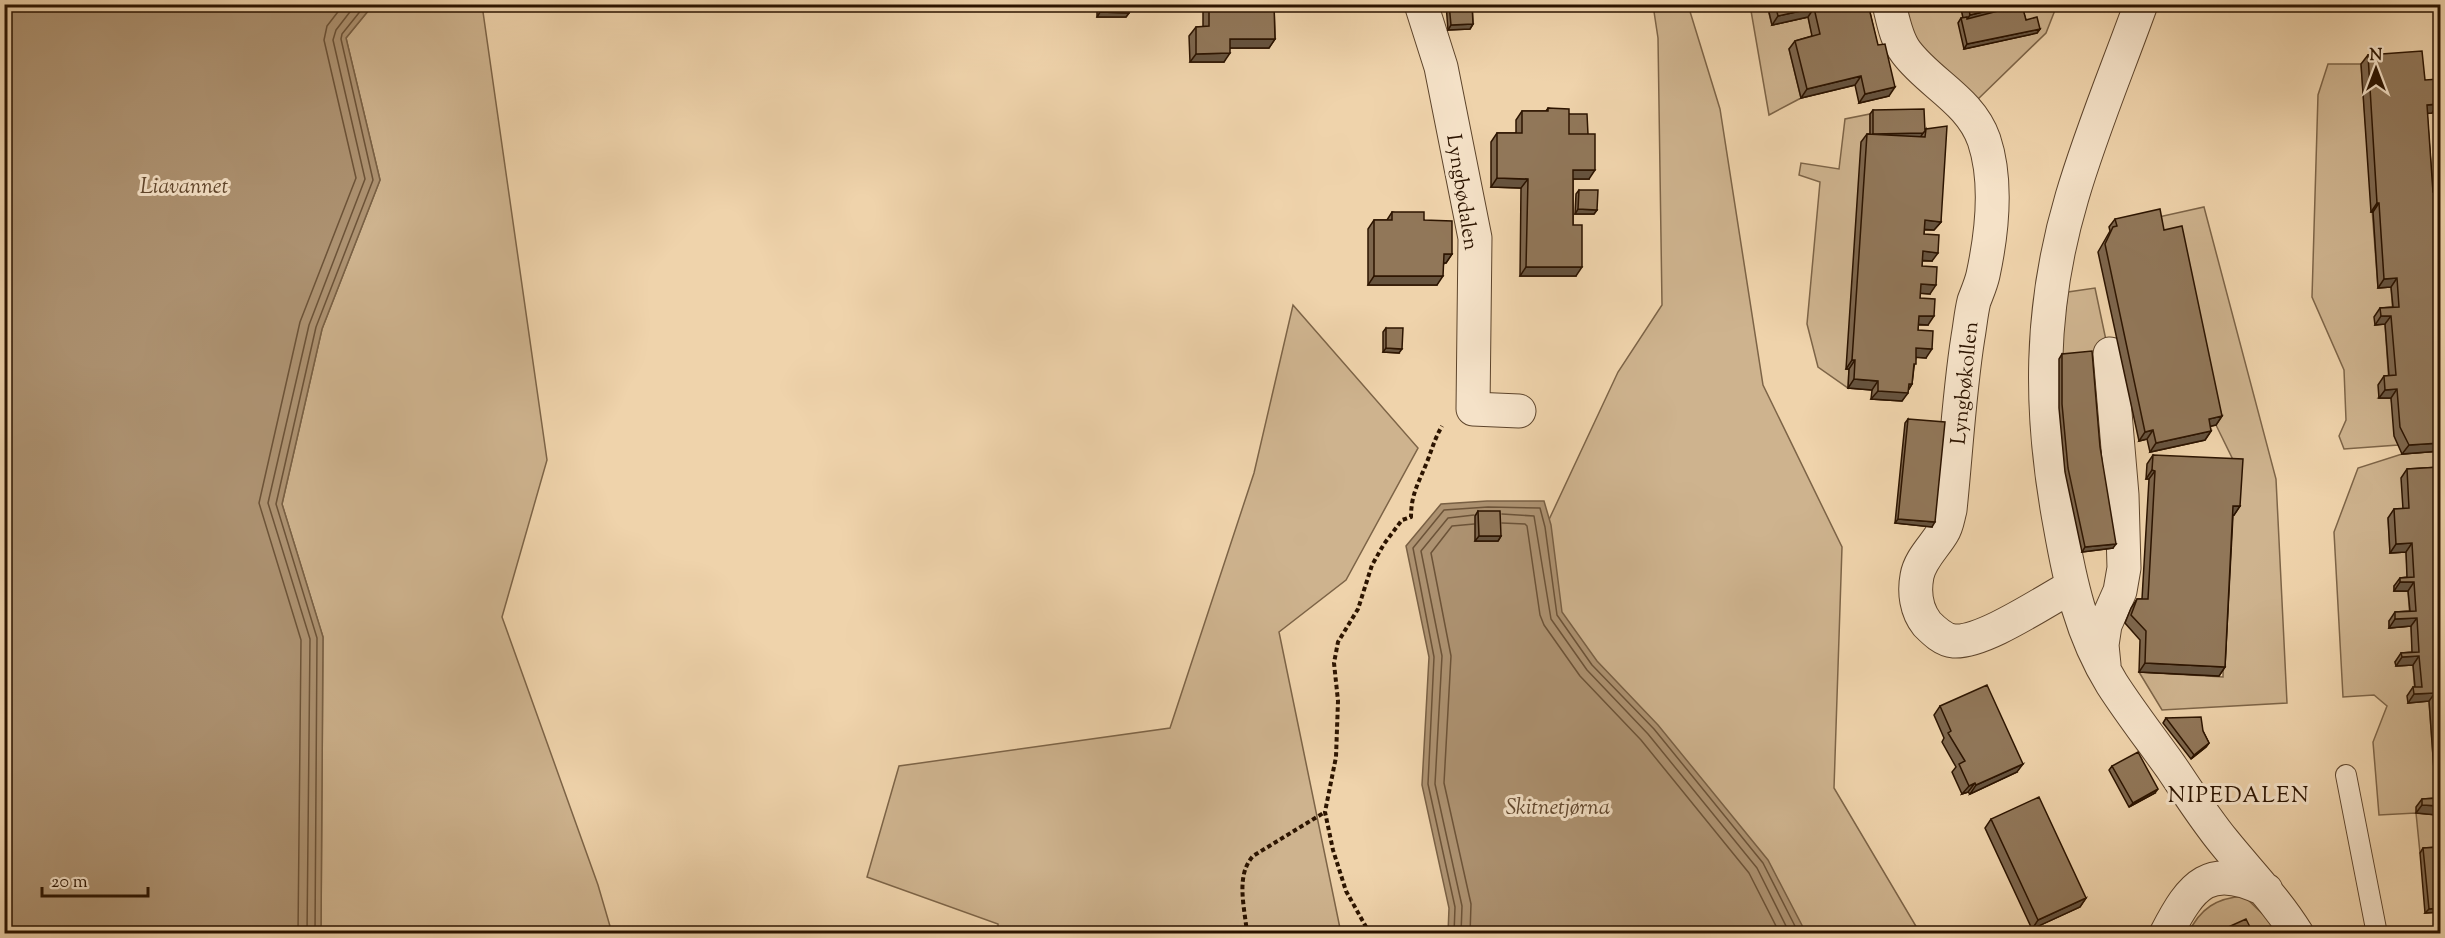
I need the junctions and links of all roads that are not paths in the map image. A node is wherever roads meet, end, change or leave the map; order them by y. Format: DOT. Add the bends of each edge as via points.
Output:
graph roads {
  1 [pos="1421,4"];
  2 [pos="1889,4"];
  3 [pos="2141,4"];
  4 [pos="2110,354"];
  5 [pos="1519,411"];
  6 [pos="2071,587"];
  7 [pos="2105,670"];
  8 [pos="2346,775"];
  9 [pos="2266,890"];
  10 [pos="2166,933"];
  11 [pos="2297,933"];
  12 [pos="2377,933"];
  1 -- 5 [label="street, Lyngbødalen" via="1442,67 1474,238 1473,409"];
  2 -- 6 [label="street, Lyngbøkollen" via="1904,49 1918,67 1968,111 1983,139 1990,170 1991,223 1983,278 1973,304 1950,510 1945,530 1917,573 1916,598 1922,617 1936,633 1952,641 1986,633"];
  3 -- 6 [label="street" via="2072,196 2046,331 2046,429"];
  4 -- 7 [label="street" via="2124,568 2102,645"];
  6 -- 7 [label="street" via="2080,618"];
  7 -- 9 [label="street" via="2223,841"];
  8 -- 12 [label="lane"];
  9 -- 10 [label="street" via="2245,879 2221,876 2205,881 2187,898"];
  9 -- 11 [label="street"];
}
